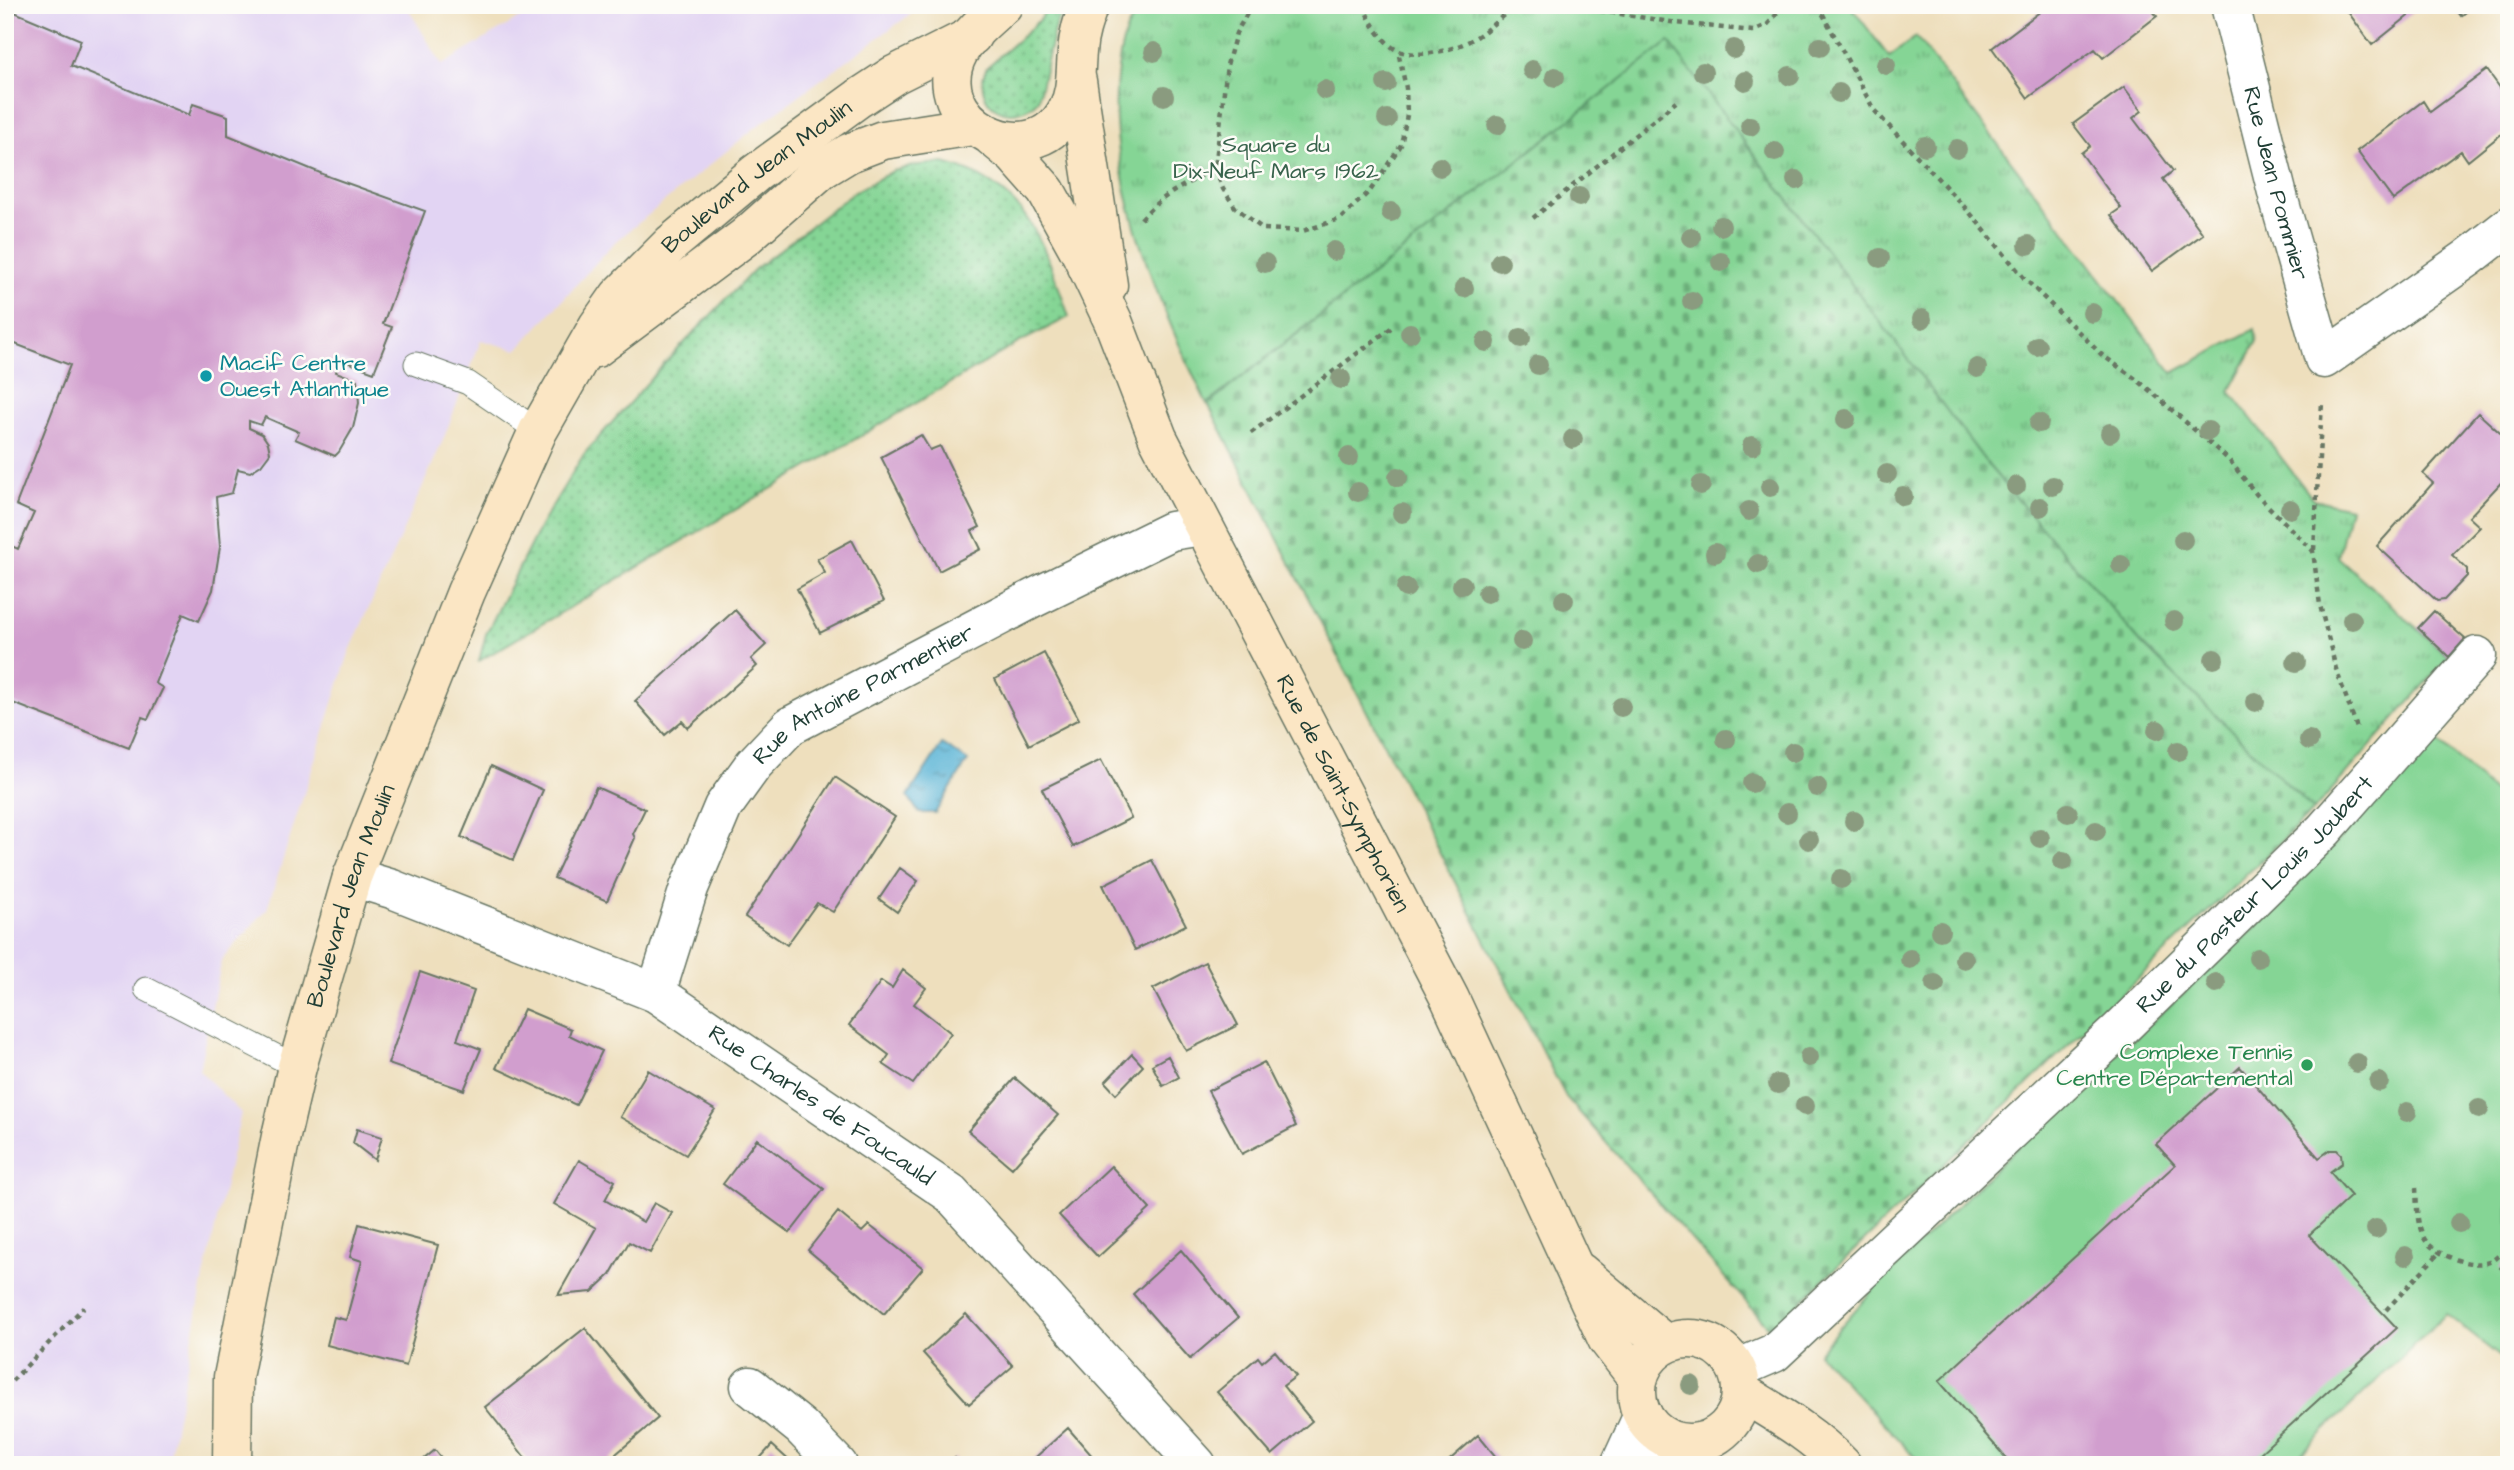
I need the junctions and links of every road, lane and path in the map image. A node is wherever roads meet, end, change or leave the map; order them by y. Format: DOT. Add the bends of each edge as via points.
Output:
graph roads {
  1 [pos="1003,5"];
  2 [pos="1088,5"];
  3 [pos="1252,5"];
  4 [pos="1363,5"];
  5 [pos="1516,5"];
  6 [pos="1581,5"];
  7 [pos="1780,5"];
  8 [pos="1818,5"];
  9 [pos="2230,5"];
  10 [pos="972,36"];
  11 [pos="1398,51"];
  12 [pos="1075,71"];
  13 [pos="1676,102"];
  14 [pos="982,131"];
  15 [pos="1215,169"];
  16 [pos="1533,218"];
  17 [pos="1136,226"];
  18 [pos="2509,226"];
  19 [pos="1113,321"];
  20 [pos="1391,328"];
  21 [pos="580,359"];
  22 [pos="2324,359"];
  23 [pos="416,364"];
  24 [pos="538,431"];
  25 [pos="1251,432"];
  26 [pos="1202,526"];
  27 [pos="2314,551"];
  28 [pos="2477,656"];
  29 [pos="2379,767"];
  30 [pos="352,877"];
  31 [pos="146,989"];
  32 [pos="656,993"];
  33 [pos="297,1067"];
  34 [pos="2416,1188"];
  35 [pos="2509,1243"];
  36 [pos="2440,1253"];
  37 [pos="1573,1266"];
  38 [pos="84,1307"];
  39 [pos="2386,1310"];
  40 [pos="1665,1344"];
  41 [pos="1739,1380"];
  42 [pos="750,1386"];
  43 [pos="5,1388"];
  44 [pos="1651,1424"];
  45 [pos="1724,1430"];
  46 [pos="1835,1457"];
  47 [pos="232,1465"];
  48 [pos="838,1465"];
  49 [pos="1197,1465"];
  50 [pos="1619,1465"];
  1 -- 10 [label="street"];
  2 -- 12 [label="street"];
  3 -- 15 [label="path" via="1236,33 1227,65"];
  4 -- 11 [label="path" via="1375,30"];
  5 -- 11 [label="path" via="1479,36 1453,49"];
  6 -- 7 [label="path" via="1753,31 1767,25"];
  8 -- 27 [label="path" via="1874,110 1970,212 2025,279 2102,355 2229,460"];
  9 -- 22 [label="street, Rue Jean Pommier"];
  10 -- 14 [label="street, Rue de Saint-Symphorien" via="959,52 953,91 960,110"];
  10 -- 21 [label="street, Boulevard Jean Moulin" via="894,75 756,173 672,243 619,296"];
  11 -- 15 [label="path" via="1407,115 1401,145 1370,191 1340,219 1303,231 1263,229 1235,207"];
  12 -- 14 [label="street, Boulevard Jean Moulin" via="1074,92 1066,112 1052,128 1013,141"];
  12 -- 19 [label="street, Rue de Saint-Symphorien"];
  13 -- 16 [label="path"];
  14 -- 19 [label="street, Rue de Saint-Symphorien" via="1014,155 1045,191"];
  14 -- 21 [label="street, Boulevard Jean Moulin" via="883,140 849,153 821,170 745,237"];
  15 -- 17 [label="path" via="1172,192"];
  18 -- 22 [label="street"];
  19 -- 26 [label="street, Rue de Saint-Symphorien" via="1158,438"];
  20 -- 25 [label="path"];
  21 -- 24 [label="street, Boulevard Jean Moulin"];
  22 -- 27 [label="path"];
  23 -- 24 [label="lane" via="468,383"];
  24 -- 30 [label="street, Boulevard Jean Moulin" via="456,616"];
  26 -- 32 [label="street, Rue Antoine Parmentier" via="1171,531 790,726 754,764 723,807 689,888"];
  26 -- 37 [label="street, Rue de Saint-Symphorien" via="1450,999"];
  27 -- 29 [label="path" via="2320,605 2336,669 2354,724"];
  28 -- 29 [label="street, Rue du Pasteur Louis Joubert"];
  29 -- 41 [label="street, Rue du Pasteur Louis Joubert" via="2324,830 2179,972 1905,1232"];
  30 -- 32 [label="street, Rue Charles de Foucauld"];
  30 -- 33 [label="street, Boulevard Jean Moulin"];
  31 -- 33 [label="lane"];
  32 -- 49 [label="street, Rue Charles de Foucauld" via="951,1194"];
  33 -- 47 [label="street, Boulevard Jean Moulin" via="233,1377"];
  34 -- 36 [label="path" via="2424,1238"];
  35 -- 36 [label="path" via="2492,1261 2472,1264"];
  36 -- 39 [label="path"];
  37 -- 40 [label="street, Rue de Saint-Symphorien"];
  37 -- 44 [label="street, Rue de Saint-Symphorien"];
  38 -- 43 [label="path"];
  40 -- 41 [label="street" via="1698,1339 1714,1344 1727,1355"];
  40 -- 44 [label="street" via="1648,1359"];
  41 -- 45 [label="street" via="1740,1406"];
  41 -- 46 [label="street"];
  42 -- 48 [label="street"];
  44 -- 45 [label="street" via="1684,1443 1698,1443"];
  44 -- 50 [label="street"];
  45 -- 46 [label="street" via="1791,1439"];
}
